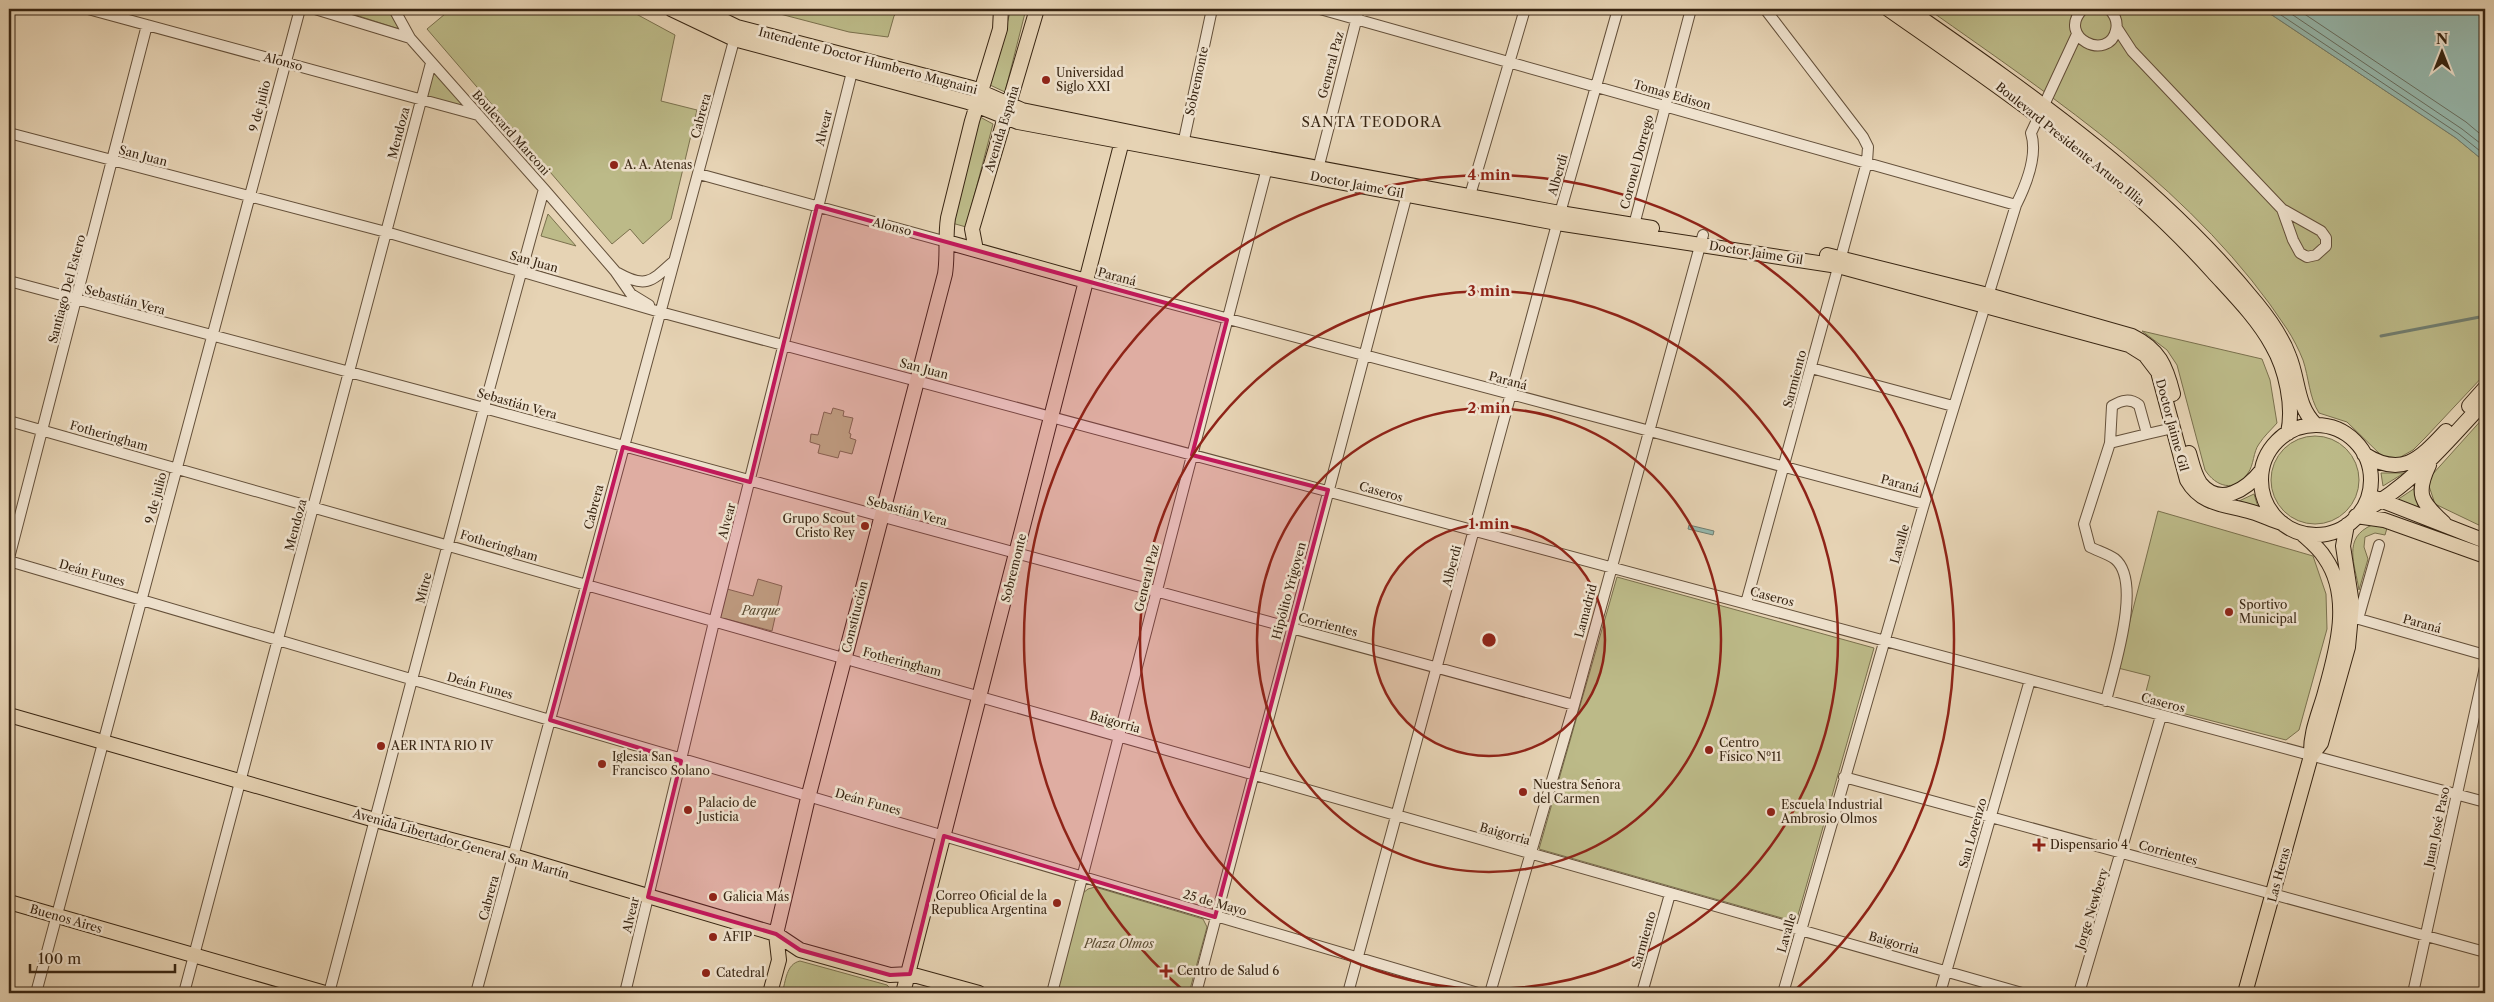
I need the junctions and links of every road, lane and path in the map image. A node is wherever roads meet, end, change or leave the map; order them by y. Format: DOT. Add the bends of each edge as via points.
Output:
graph roads {
  1 [pos="88,9"];
  2 [pos="300,9"];
  3 [pos="315,9"];
  4 [pos="394,9"];
  5 [pos="672,9"];
  6 [pos="700,9"];
  7 [pos="1001,9"];
  8 [pos="1038,9"];
  9 [pos="1212,9"];
  10 [pos="1320,9"];
  11 [pos="1524,9"];
  12 [pos="1618,9"];
  13 [pos="1692,9"];
  14 [pos="1765,9"];
  15 [pos="1888,9"];
  16 [pos="1908,9"];
  17 [pos="2083,9"];
  18 [pos="2109,9"];
  19 [pos="1358,14"];
  20 [pos="2076,14"];
  21 [pos="147,25"];
  22 [pos="2117,28"];
  23 [pos="736,33"];
  24 [pos="2077,34"];
  25 [pos="410,38"];
  26 [pos="2112,38"];
  27 [pos="2093,46"];
  28 [pos="2068,51"];
  29 [pos="2132,51"];
  30 [pos="285,63"];
  31 [pos="432,63"];
  32 [pos="854,63"];
  33 [pos="1509,63"];
  34 [pos="1596,87"];
  35 [pos="982,91"];
  36 [pos="421,99"];
  37 [pos="1009,104"];
  38 [pos="978,105"];
  39 [pos="1665,106"];
  40 [pos="2042,111"];
  41 [pos="479,115"];
  42 [pos="1004,117"];
  43 [pos="9,133"];
  44 [pos="1122,142"];
  45 [pos="1182,148"];
  46 [pos="113,161"];
  47 [pos="1867,162"];
  48 [pos="1267,168"];
  49 [pos="1317,172"];
  50 [pos="699,174"];
  51 [pos="544,189"];
  52 [pos="1407,194"];
  53 [pos="248,197"];
  54 [pos="1468,201"];
  55 [pos="2016,205"];
  56 [pos="817,206"];
  57 [pos="2282,209"];
  58 [pos="1558,218"];
  59 [pos="1634,225"];
  60 [pos="386,232"];
  61 [pos="1702,240"];
  62 [pos="947,242"];
  63 [pos="976,250"];
  64 [pos="675,260"];
  65 [pos="1839,262"];
  66 [pos="615,271"];
  67 [pos="522,272"];
  68 [pos="9,281"];
  69 [pos="1086,281"];
  70 [pos="77,300"];
  71 [pos="1986,300"];
  72 [pos="660,312"];
  73 [pos="1227,320"];
  74 [pos="211,336"];
  75 [pos="784,344"];
  76 [pos="1363,355"];
  77 [pos="1811,368"];
  78 [pos="350,372"];
  79 [pos="918,380"];
  80 [pos="2485,388"];
  81 [pos="1512,395"];
  82 [pos="2485,401"];
  83 [pos="1953,406"];
  84 [pos="484,408"];
  85 [pos="1052,416"];
  86 [pos="9,421"];
  87 [pos="2316,425"];
  88 [pos="2173,428"];
  89 [pos="42,430"];
  90 [pos="1650,432"];
  91 [pos="2288,432"];
  92 [pos="2147,434"];
  93 [pos="2444,439"];
  94 [pos="2110,442"];
  95 [pos="622,447"];
  96 [pos="2364,454"];
  97 [pos="1192,455"];
  98 [pos="2433,458"];
  99 [pos="1784,467"];
  100 [pos="177,468"];
  101 [pos="2262,470"];
  102 [pos="750,482"];
  103 [pos="1328,490"];
  104 [pos="2375,498"];
  105 [pos="1924,504"];
  106 [pos="314,507"];
  107 [pos="881,518"];
  108 [pos="2355,518"];
  109 [pos="2282,523"];
  110 [pos="2451,528"];
  111 [pos="1474,531"];
  112 [pos="2301,533"];
  113 [pos="2485,541"];
  114 [pos="448,544"];
  115 [pos="2379,545"];
  116 [pos="1017,553"];
  117 [pos="2485,556"];
  118 [pos="9,560"];
  119 [pos="1611,567"];
  120 [pos="587,585"];
  121 [pos="1156,592"];
  122 [pos="141,600"];
  123 [pos="1746,603"];
  124 [pos="2355,618"];
  125 [pos="714,622"];
  126 [pos="1292,628"];
  127 [pos="277,640"];
  128 [pos="1885,641"];
  129 [pos="2485,655"];
  130 [pos="844,660"];
  131 [pos="2485,667"];
  132 [pos="1437,668"];
  133 [pos="414,679"];
  134 [pos="2030,680"];
  135 [pos="981,697"];
  136 [pos="2106,701"];
  137 [pos="1574,705"];
  138 [pos="9,715"];
  139 [pos="2161,716"];
  140 [pos="550,720"];
  141 [pos="1120,737"];
  142 [pos="103,741"];
  143 [pos="2311,756"];
  144 [pos="681,761"];
  145 [pos="1254,774"];
  146 [pos="1844,777"];
  147 [pos="241,782"];
  148 [pos="2456,794"];
  149 [pos="808,798"];
  150 [pos="2485,802"];
  151 [pos="1396,816"];
  152 [pos="1990,816"];
  153 [pos="375,820"];
  154 [pos="944,836"];
  155 [pos="2122,853"];
  156 [pos="1531,854"];
  157 [pos="513,856"];
  158 [pos="1082,877"];
  159 [pos="1670,894"];
  160 [pos="2274,895"];
  161 [pos="648,897"];
  162 [pos="9,902"];
  163 [pos="58,916"];
  164 [pos="1215,917"];
  165 [pos="1801,930"];
  166 [pos="776,934"];
  167 [pos="2426,936"];
  168 [pos="2485,952"];
  169 [pos="194,957"];
  170 [pos="1357,958"];
  171 [pos="1947,971"];
  172 [pos="910,974"];
  173 [pos="36,993"];
  174 [pos="184,993"];
  175 [pos="325,993"];
  176 [pos="329,993"];
  177 [pos="476,993"];
  178 [pos="625,993"];
  179 [pos="770,993"];
  180 [pos="903,993"];
  181 [pos="979,993"];
  182 [pos="1052,993"];
  183 [pos="1196,993"];
  184 [pos="1348,993"];
  185 [pos="1478,993"];
  186 [pos="1490,993"];
  187 [pos="1642,993"];
  188 [pos="1783,993"];
  189 [pos="1940,993"];
  190 [pos="2022,993"];
  191 [pos="2080,993"];
  192 [pos="2245,993"];
  193 [pos="2413,993"];
  1 -- 21 [label="street, Alonso"];
  2 -- 30 [label="street, 9 de julio"];
  3 -- 25 [label="street"];
  4 -- 25 [label="street, Boulevard Marconi"];
  5 -- 23 [label="main road, Intendente Doctor Humberto Mugnaini"];
  6 -- 23 [label="main road, Intendente Doctor Humberto Mugnaini"];
  7 -- 35 [label="main road" via="1000,28"];
  8 -- 37 [label="main road, Avenida España"];
  9 -- 45 [label="street, Sobremonte"];
  10 -- 19 [label="street, Tomas Edison"];
  11 -- 33 [label="street"];
  12 -- 34 [label="street, Alberdi"];
  13 -- 39 [label="street, Coronel Dorrego"];
  14 -- 47 [label="street" via="1863,137 1868,147"];
  15 -- 40 [label="main road, Boulevard Presidente Arturo Illia"];
  16 -- 40 [label="main road, Boulevard Presidente Arturo Illia"];
  17 -- 20 [label="street"];
  18 -- 22 [label="street" via="2116,17"];
  19 -- 33 [label="street, Tomas Edison"];
  19 -- 49 [label="street, General Paz"];
  20 -- 24 [label="street"];
  21 -- 30 [label="street, Alonso"];
  21 -- 46 [label="street, Santiago Del Estero"];
  22 -- 26 [label="street"];
  22 -- 29 [label="street"];
  23 -- 32 [label="main road, Intendente Doctor Humberto Mugnaini"];
  23 -- 50 [label="street, Cabrera"];
  24 -- 27 [label="street"];
  24 -- 28 [label="street, Lavalle"];
  25 -- 31 [label="street, Boulevard Marconi"];
  26 -- 27 [label="street" via="2100,46"];
  26 -- 29 [label="street"];
  27 -- 28 [label="street"];
  28 -- 40 [label="street, Lavalle"];
  29 -- 57 [label="street"];
  30 -- 36 [label="street, Alonso"];
  30 -- 53 [label="street, 9 de julio"];
  31 -- 36 [label="street, Mendoza"];
  31 -- 41 [label="street, Boulevard Marconi"];
  32 -- 35 [label="main road, Intendente Doctor Humberto Mugnaini"];
  32 -- 38 [label="main road, Intendente Doctor Humberto Mugnaini"];
  32 -- 56 [label="street, Alvear"];
  33 -- 34 [label="street, Tomas Edison"];
  33 -- 54 [label="street"];
  34 -- 39 [label="street, Tomas Edison"];
  34 -- 58 [label="street, Alberdi"];
  35 -- 37 [label="main road, Intendente Doctor Humberto Mugnaini"];
  35 -- 38 [label="main road"];
  36 -- 41 [label="street, Alonso"];
  36 -- 60 [label="street, Mendoza"];
  37 -- 42 [label="main road, Avenida España"];
  37 -- 45 [label="main road, Intendente Doctor Humberto Mugnaini" via="1022,110"];
  38 -- 42 [label="main road, Intendente Doctor Humberto Mugnaini"];
  38 -- 62 [label="main road" via="948,218"];
  39 -- 47 [label="street, Tomas Edison"];
  39 -- 59 [label="street, Coronel Dorrego"];
  40 -- 55 [label="street, Lavalle" via="2031,133 2034,142 2032,155"];
  40 -- 87 [label="main road, Boulevard Presidente Arturo Illia" via="2116,163 2174,214 2257,304 2282,340 2294,371 2302,408"];
  40 -- 91 [label="main road, Boulevard Presidente Arturo Illia" via="2166,222 2248,311 2279,360 2290,412"];
  41 -- 51 [label="street, Boulevard Marconi"];
  42 -- 44 [label="main road, Intendente Doctor Humberto Mugnaini"];
  42 -- 63 [label="main road, Avenida España" via="972,228"];
  43 -- 46 [label="street, San Juan"];
  44 -- 45 [label="main road, Doctor Jaime Gil"];
  44 -- 69 [label="main road, Sobremonte"];
  45 -- 48 [label="main road, Doctor Jaime Gil"];
  45 -- 49 [label="main road, Doctor Jaime Gil"];
  46 -- 53 [label="street, San Juan"];
  46 -- 70 [label="street, Santiago Del Estero"];
  47 -- 55 [label="street, Tomas Edison"];
  47 -- 65 [label="street, Sarmiento"];
  48 -- 49 [label="main road, Doctor Jaime Gil"];
  48 -- 73 [label="street, General Paz"];
  49 -- 52 [label="main road, Doctor Jaime Gil"];
  49 -- 54 [label="main road, Doctor Jaime Gil"];
  50 -- 56 [label="street, Alonso"];
  50 -- 64 [label="street, Cabrera"];
  51 -- 66 [label="street, Boulevard Marconi"];
  51 -- 67 [label="street, Mitre"];
  52 -- 54 [label="main road, Doctor Jaime Gil"];
  52 -- 76 [label="street, Hipólito Yrigoyen"];
  53 -- 60 [label="street, San Juan"];
  53 -- 74 [label="street, 9 de julio"];
  54 -- 58 [label="main road, Doctor Jaime Gil"];
  55 -- 71 [label="street, Lavalle"];
  56 -- 62 [label="street, Alonso"];
  56 -- 75 [label="street, Alvear"];
  57 -- 57 [label="street" via="2300,252 2307,257 2316,255 2326,246 2326,238 2321,231"];
  58 -- 59 [label="main road, Doctor Jaime Gil"];
  58 -- 61 [label="main road, Doctor Jaime Gil"];
  58 -- 81 [label="street, Alberdi"];
  59 -- 61 [label="main road, Doctor Jaime Gil"];
  60 -- 67 [label="street, San Juan"];
  60 -- 78 [label="street, Mendoza"];
  61 -- 65 [label="main road, Doctor Jaime Gil"];
  61 -- 90 [label="street, Lamadrid"];
  62 -- 63 [label="main road, Alonso"];
  62 -- 79 [label="main road, Constitución" via="945,274"];
  63 -- 69 [label="main road, Alonso"];
  64 -- 66 [label="street, Boulevard Marconi" via="656,278 645,283 635,283"];
  64 -- 72 [label="street, Cabrera"];
  65 -- 71 [label="main road, Doctor Jaime Gil"];
  65 -- 77 [label="street, Sarmiento"];
  66 -- 72 [label="street, Boulevard Marconi" via="631,294"];
  67 -- 72 [label="street, San Juan"];
  67 -- 84 [label="street, Mitre"];
  68 -- 70 [label="street, Sebastián Vera"];
  69 -- 73 [label="street, Paraná"];
  69 -- 85 [label="main road, Sobremonte"];
  70 -- 74 [label="street, Sebastián Vera"];
  70 -- 89 [label="street, Santiago Del Estero"];
  71 -- 83 [label="street, Lavalle"];
  71 -- 88 [label="main road, Doctor Jaime Gil" via="2138,349 2158,372"];
  71 -- 101 [label="main road, Doctor Jaime Gil" via="2132,336 2152,348 2166,368 2195,473 2208,490 2219,495 2234,494 2252,483"];
  72 -- 75 [label="street, San Juan"];
  72 -- 95 [label="street, Cabrera"];
  73 -- 76 [label="street, Paraná"];
  73 -- 97 [label="street, General Paz"];
  74 -- 78 [label="street, Sebastián Vera"];
  74 -- 100 [label="street, 9 de julio"];
  75 -- 79 [label="street, San Juan"];
  75 -- 102 [label="street, Alvear"];
  76 -- 81 [label="street, Paraná"];
  76 -- 103 [label="street, Hipólito Yrigoyen"];
  77 -- 83 [label="street"];
  77 -- 99 [label="street, Sarmiento"];
  78 -- 84 [label="street, Sebastián Vera"];
  78 -- 106 [label="street, Mendoza"];
  79 -- 85 [label="street, San Juan"];
  79 -- 107 [label="main road, Constitución"];
  80 -- 93 [label="main road"];
  81 -- 90 [label="street, Paraná"];
  81 -- 111 [label="street, Alberdi"];
  82 -- 93 [label="main road"];
  83 -- 105 [label="street, Lavalle"];
  84 -- 95 [label="street, Sebastián Vera"];
  84 -- 114 [label="street, Mitre"];
  85 -- 97 [label="street, Caseros"];
  85 -- 116 [label="main road, Sobremonte"];
  86 -- 89 [label="street, Fotheringham"];
  87 -- 91 [label="main road"];
  87 -- 96 [label="main road" via="2334,428 2350,437"];
  88 -- 92 [label="street"];
  88 -- 109 [label="main road, Doctor Jaime Gil" via="2187,480 2202,498 2218,506 2251,512"];
  89 -- 100 [label="street, Fotheringham"];
  89 -- 118 [label="street, Santiago Del Estero"];
  90 -- 99 [label="street, Paraná"];
  90 -- 119 [label="street, Lamadrid"];
  91 -- 101 [label="main road" via="2266,455"];
  92 -- 94 [label="street"];
  92 -- 94 [label="street" via="2140,405 2121,400 2112,406"];
  93 -- 96 [label="main road" via="2403,465 2385,465"];
  93 -- 98 [label="main road"];
  94 -- 136 [label="street" via="2084,524 2090,547 2115,559 2124,572 2127,591 2126,611"];
  95 -- 102 [label="street, Sebastián Vera"];
  95 -- 120 [label="street, Cabrera"];
  96 -- 104 [label="main road"];
  97 -- 103 [label="street, Caseros"];
  97 -- 121 [label="street, General Paz"];
  98 -- 104 [label="main road"];
  98 -- 110 [label="main road" via="2421,482 2422,498"];
  99 -- 105 [label="street, Paraná"];
  99 -- 123 [label="street, Sarmiento"];
  100 -- 106 [label="street, Fotheringham"];
  100 -- 122 [label="street, 9 de julio"];
  101 -- 109 [label="main road" via="2264,500"];
  102 -- 107 [label="street, Sebastián Vera"];
  102 -- 125 [label="street, Alvear"];
  103 -- 111 [label="street, Caseros"];
  103 -- 126 [label="street, Hipólito Yrigoyen"];
  104 -- 108 [label="main road"];
  104 -- 110 [label="main road"];
  105 -- 128 [label="street, Lavalle"];
  106 -- 114 [label="street, Fotheringham"];
  106 -- 127 [label="street, Mendoza"];
  107 -- 116 [label="street, Sebastián Vera"];
  107 -- 130 [label="main road, Constitución"];
  108 -- 112 [label="main road" via="2333,532"];
  108 -- 117 [label="main road" via="2384,520"];
  108 -- 124 [label="main road, Las Heras" via="2343,546 2343,557"];
  109 -- 112 [label="main road"];
  110 -- 113 [label="main road"];
  111 -- 119 [label="street, Caseros"];
  111 -- 132 [label="street, Alberdi"];
  112 -- 143 [label="main road, Las Heras" via="2326,559 2338,589 2341,615 2311,739"];
  114 -- 120 [label="street, Fotheringham"];
  114 -- 133 [label="street, Mitre"];
  115 -- 124 [label="street, Las Heras"];
  116 -- 121 [label="street, Corrientes"];
  116 -- 135 [label="main road, Sobremonte"];
  118 -- 122 [label="street, Deán Funes"];
  119 -- 123 [label="street, Caseros"];
  119 -- 137 [label="street, Lamadrid"];
  120 -- 125 [label="street, Fotheringham"];
  120 -- 140 [label="street, Cabrera"];
  121 -- 126 [label="street, Corrientes"];
  121 -- 141 [label="street, General Paz"];
  122 -- 127 [label="street, Deán Funes"];
  122 -- 142 [label="street, 9 de julio"];
  123 -- 128 [label="street, Caseros"];
  124 -- 129 [label="street, Paraná"];
  124 -- 143 [label="main road, Las Heras" via="2322,742"];
  125 -- 130 [label="street, Fotheringham"];
  125 -- 144 [label="street, Alvear"];
  126 -- 132 [label="street, Corrientes"];
  126 -- 145 [label="street, Hipólito Yrigoyen"];
  127 -- 133 [label="street, Deán Funes"];
  127 -- 147 [label="street, Mendoza"];
  128 -- 134 [label="street, Caseros"];
  128 -- 146 [label="street, Lavalle"];
  130 -- 135 [label="street, Fotheringham"];
  130 -- 149 [label="main road, Constitución"];
  131 -- 148 [label="street, Juan José Paso"];
  132 -- 137 [label="street, Corrientes"];
  132 -- 151 [label="street, Alberdi"];
  133 -- 140 [label="street, Deán Funes"];
  133 -- 153 [label="street, Mitre"];
  134 -- 136 [label="street, Caseros"];
  134 -- 152 [label="street, San Lorenzo"];
  135 -- 141 [label="street, Baigorria"];
  135 -- 154 [label="main road, Sobremonte"];
  136 -- 139 [label="street, Caseros"];
  137 -- 156 [label="street, Lamadrid"];
  138 -- 142 [label="main road, Avenida Libertador General San Martín"];
  139 -- 143 [label="street, Caseros"];
  139 -- 155 [label="street, Jorge Newbery"];
  140 -- 144 [label="street, Deán Funes"];
  140 -- 157 [label="street, Cabrera"];
  141 -- 145 [label="street, Baigorria"];
  141 -- 158 [label="street, General Paz"];
  142 -- 147 [label="main road, Avenida Libertador General San Martín"];
  142 -- 163 [label="street, 9 de julio"];
  143 -- 148 [label="street, Caseros"];
  143 -- 160 [label="main road, Las Heras"];
  144 -- 149 [label="street, Deán Funes"];
  144 -- 161 [label="street, Alvear"];
  145 -- 151 [label="street, Baigorria"];
  145 -- 164 [label="street, Hipólito Yrigoyen"];
  146 -- 152 [label="street, Corrientes"];
  146 -- 165 [label="street, Lavalle"];
  147 -- 153 [label="main road, Avenida Libertador General San Martín"];
  147 -- 169 [label="street, Mendoza"];
  148 -- 150 [label="street, Caseros"];
  148 -- 167 [label="street, Juan José Paso"];
  149 -- 154 [label="street, Deán Funes"];
  149 -- 166 [label="main road, Constitución"];
  151 -- 156 [label="street, Baigorria"];
  151 -- 170 [label="street, Alberdi"];
  152 -- 155 [label="street, Corrientes"];
  152 -- 171 [label="street, San Lorenzo"];
  153 -- 157 [label="main road, Avenida Libertador General San Martín"];
  153 -- 176 [label="street, Mitre"];
  154 -- 158 [label="street, 25 de Mayo"];
  154 -- 172 [label="main road, Sobremonte"];
  155 -- 160 [label="street, Corrientes"];
  155 -- 191 [label="street, Jorge Newbery"];
  156 -- 159 [label="street, Baigorria"];
  156 -- 186 [label="street, Lamadrid"];
  157 -- 161 [label="main road, Avenida Libertador General San Martín"];
  157 -- 177 [label="street, Cabrera"];
  158 -- 164 [label="street, 25 de Mayo"];
  158 -- 182 [label="street, General Paz"];
  159 -- 165 [label="street, Baigorria"];
  159 -- 187 [label="street, Sarmiento"];
  160 -- 167 [label="street, Corrientes"];
  160 -- 192 [label="main road, Las Heras"];
  161 -- 166 [label="main road, Avenida Libertador General San Martín"];
  161 -- 178 [label="street, Alvear"];
  162 -- 163 [label="main road, Buenos Aires"];
  163 -- 169 [label="main road, Buenos Aires"];
  163 -- 173 [label="street, 9 de julio"];
  164 -- 170 [label="street, 25 de Mayo"];
  164 -- 183 [label="street, Hipólito Yrigoyen"];
  165 -- 171 [label="street, Baigorria"];
  165 -- 188 [label="street, Lavalle"];
  166 -- 172 [label="main road, Avenida Libertador General San Martín" via="800,950 890,975"];
  166 -- 179 [label="main road, Constitución" via="779,960"];
  167 -- 168 [label="street, Corrientes"];
  167 -- 193 [label="street, Juan José Paso"];
  169 -- 174 [label="street, Mendoza"];
  169 -- 175 [label="main road, Buenos Aires"];
  170 -- 184 [label="street, Alberdi"];
  170 -- 185 [label="street, 25 de Mayo"];
  171 -- 189 [label="street, San Lorenzo"];
  171 -- 190 [label="street, Baigorria"];
  172 -- 180 [label="main road, Sobremonte"];
  172 -- 181 [label="main road, Avenida Libertador General San Martín"];
}
